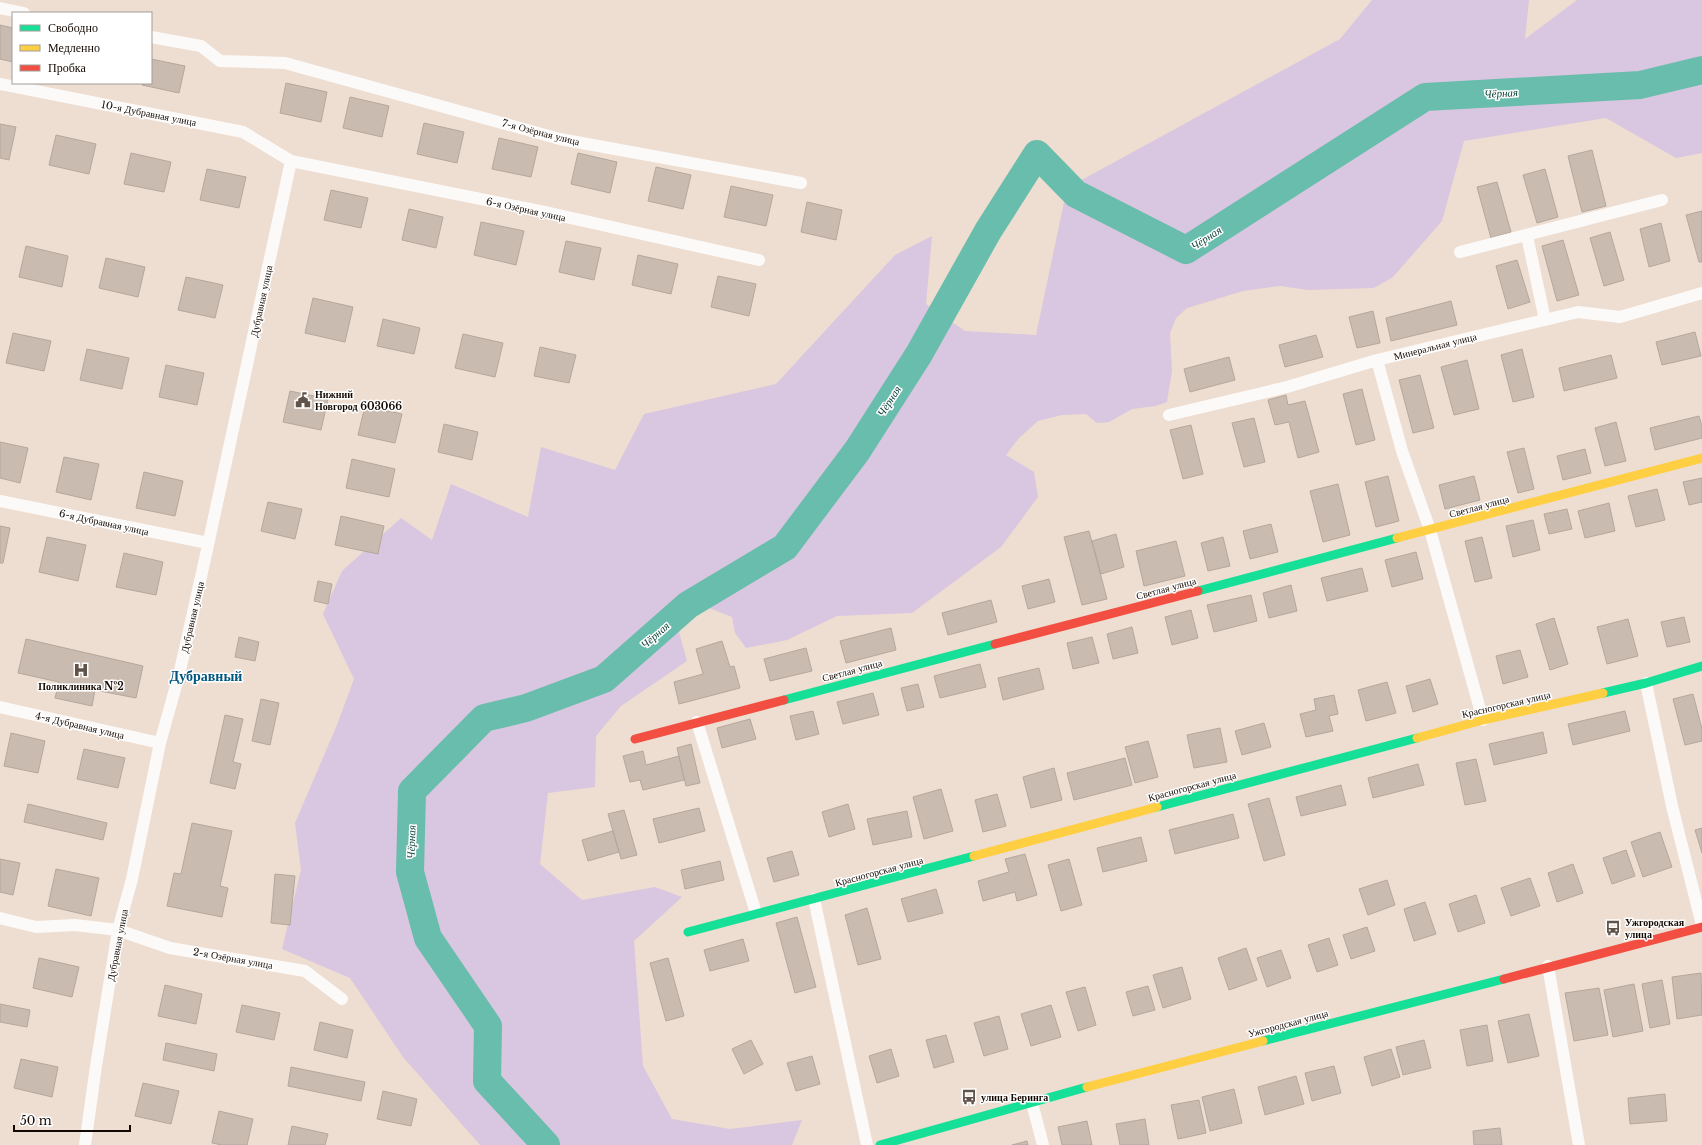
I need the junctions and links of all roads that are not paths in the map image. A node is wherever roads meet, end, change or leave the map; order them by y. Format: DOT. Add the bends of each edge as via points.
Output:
graph roads {
  1 [pos="0,8"];
  2 [pos="19,12"];
  3 [pos="152,37"];
  4 [pos="0,84"];
  5 [pos="291,161"];
  6 [pos="801,184"];
  7 [pos="1662,200"];
  8 [pos="1527,236"];
  9 [pos="1460,252"];
  10 [pos="759,260"];
  11 [pos="1702,292"];
  12 [pos="1545,320"];
  13 [pos="1377,360"];
  14 [pos="1169,415"];
  15 [pos="1702,458"];
  16 [pos="0,501"];
  17 [pos="1430,530"];
  18 [pos="208,543"];
  19 [pos="1702,666"];
  20 [pos="1646,683"];
  21 [pos="0,707"];
  22 [pos="1483,720"];
  23 [pos="697,722"];
  24 [pos="635,739"];
  25 [pos="160,743"];
  26 [pos="814,899"];
  27 [pos="756,913"];
  28 [pos="0,918"];
  29 [pos="1702,926"];
  30 [pos="118,930"];
  31 [pos="688,932"];
  32 [pos="1548,966"];
  33 [pos="342,999"];
  34 [pos="1032,1103"];
  35 [pos="86,1145"];
  36 [pos="867,1145"];
  37 [pos="880,1145"];
  38 [pos="1043,1145"];
  39 [pos="1579,1145"];
  1 -- 2 [label="street"];
  3 -- 6 [label="street, 7-я Озёрная улица" via="201,46 220,61 285,63 560,139"];
  4 -- 5 [label="street, 10-я Дубравная улица" via="243,132"];
  5 -- 10 [label="street, 6-я Озёрная улица" via="540,211"];
  5 -- 18 [label="street, Дубравная улица"];
  7 -- 8 [label="street"];
  8 -- 9 [label="street"];
  8 -- 12 [label="street"];
  11 -- 12 [label="street, Минеральная улица" via="1620,317 1578,312"];
  12 -- 13 [label="street, Минеральная улица"];
  13 -- 14 [label="street, Минеральная улица" via="1287,387"];
  13 -- 17 [label="street" via="1402,451"];
  15 -- 17 [label="street, Светлая улица"];
  16 -- 18 [label="street, 6-я Дубравная улица"];
  17 -- 22 [label="street"];
  17 -- 23 [label="street, Светлая улица"];
  18 -- 25 [label="street, Дубравная улица" via="180,669"];
  19 -- 20 [label="street, Красногорская улица"];
  20 -- 22 [label="street, Красногорская улица"];
  20 -- 29 [label="street" via="1672,806"];
  21 -- 25 [label="street, 4-я Дубравная улица"];
  22 -- 26 [label="street, Красногорская улица"];
  23 -- 24 [label="street, Светлая улица"];
  23 -- 27 [label="street"];
  25 -- 30 [label="street, Дубравная улица" via="132,879"];
  26 -- 27 [label="street, Красногорская улица"];
  26 -- 36 [label="street"];
  27 -- 31 [label="street, Красногорская улица"];
  28 -- 30 [label="street, 2-я Озёрная улица" via="36,927 75,925"];
  29 -- 32 [label="street, Ужгородская улица"];
  30 -- 33 [label="street, 2-я Озёрная улица" via="170,948 305,971"];
  30 -- 35 [label="street, Дубравная улица"];
  32 -- 34 [label="street, Ужгородская улица"];
  32 -- 39 [label="street"];
  34 -- 37 [label="street, Ужгородская улица"];
  34 -- 38 [label="street"];
}
